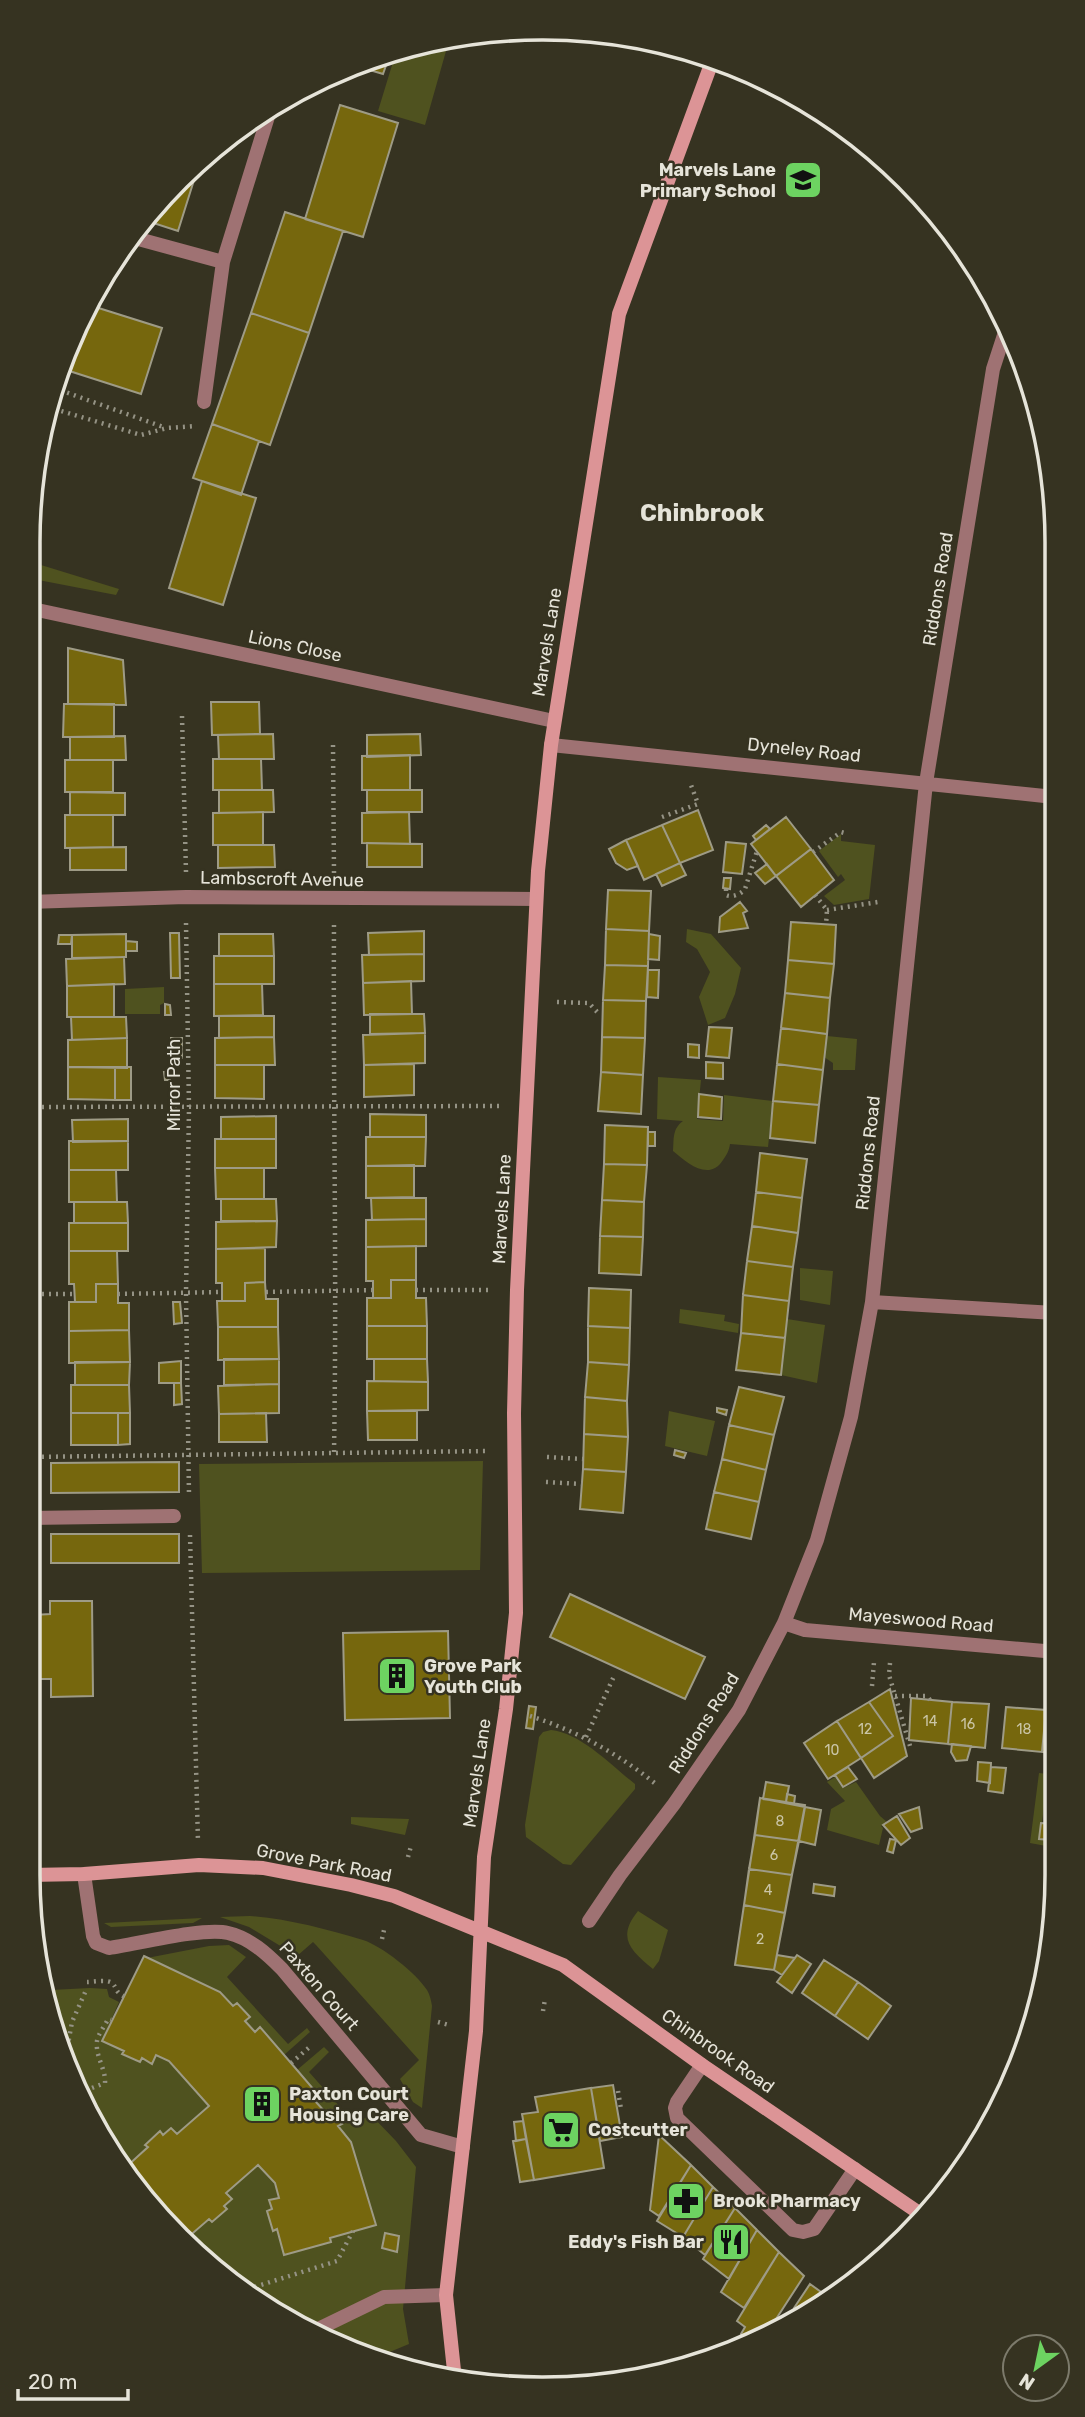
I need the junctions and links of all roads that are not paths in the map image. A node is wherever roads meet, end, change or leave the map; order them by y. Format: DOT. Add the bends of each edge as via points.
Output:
graph roads {
  1 [pos="709,69"];
  2 [pos="266,123"];
  3 [pos="142,240"];
  4 [pos="223,262"];
  5 [pos="1002,340"];
  6 [pos="204,402"];
  7 [pos="40,611"];
  8 [pos="554,721"];
  9 [pos="551,745"];
  10 [pos="926,783"];
  11 [pos="1045,796"];
  12 [pos="536,899"];
  13 [pos="40,902"];
  14 [pos="872,1301"];
  15 [pos="1045,1312"];
  16 [pos="174,1516"];
  17 [pos="40,1518"];
  18 [pos="784,1623"];
  19 [pos="1045,1651"];
  20 [pos="84,1874"];
  21 [pos="40,1875"];
  22 [pos="589,1921"];
  23 [pos="481,1930"];
  24 [pos="702,2065"];
  25 [pos="463,2147"];
  26 [pos="855,2169"];
  27 [pos="916,2211"];
  28 [pos="446,2295"];
  29 [pos="323,2327"];
  30 [pos="453,2368"];
  1 -- 8 [label="street, Marvels Lane" via="619,314"];
  2 -- 4 [label="street"];
  3 -- 4 [label="street"];
  4 -- 6 [label="street"];
  5 -- 10 [label="street, Riddons Road" via="993,369"];
  7 -- 8 [label="street, Lions Close"];
  8 -- 9 [label="street, Marvels Lane"];
  9 -- 10 [label="street, Dyneley Road"];
  9 -- 12 [label="street, Marvels Lane"];
  10 -- 11 [label="street, Dyneley Road"];
  10 -- 14 [label="street, Riddons Road"];
  12 -- 13 [label="street, Lambscroft Avenue" via="186,897"];
  12 -- 23 [label="street, Marvels Lane" via="517,1290 516,1612 484,1857"];
  14 -- 15 [label="street"];
  14 -- 18 [label="street, Riddons Road" via="851,1417 817,1540"];
  16 -- 17 [label="street"];
  18 -- 19 [label="street, Mayeswood Road" via="805,1630"];
  18 -- 22 [label="street, Riddons Road" via="738,1710"];
  20 -- 21 [label="street, Grove Park Road"];
  20 -- 23 [label="street, Grove Park Road" via="198,1865 263,1868 394,1896"];
  20 -- 25 [label="street, Paxton Court" via="96,1943 109,1948 209,1932 247,1940 282,1969 421,2135"];
  23 -- 24 [label="street, Chinbrook Road" via="564,1965"];
  23 -- 25 [label="street, Marvels Lane"];
  24 -- 26 [label="street, Chinbrook Road"];
  24 -- 26 [label="street" via="677,2102 677,2118 793,2230 809,2231 818,2225"];
  25 -- 28 [label="street, Marvels Lane"];
  26 -- 27 [label="street, Chinbrook Road"];
  28 -- 29 [label="street" via="384,2297"];
  28 -- 30 [label="street, Marvels Lane"];
}
